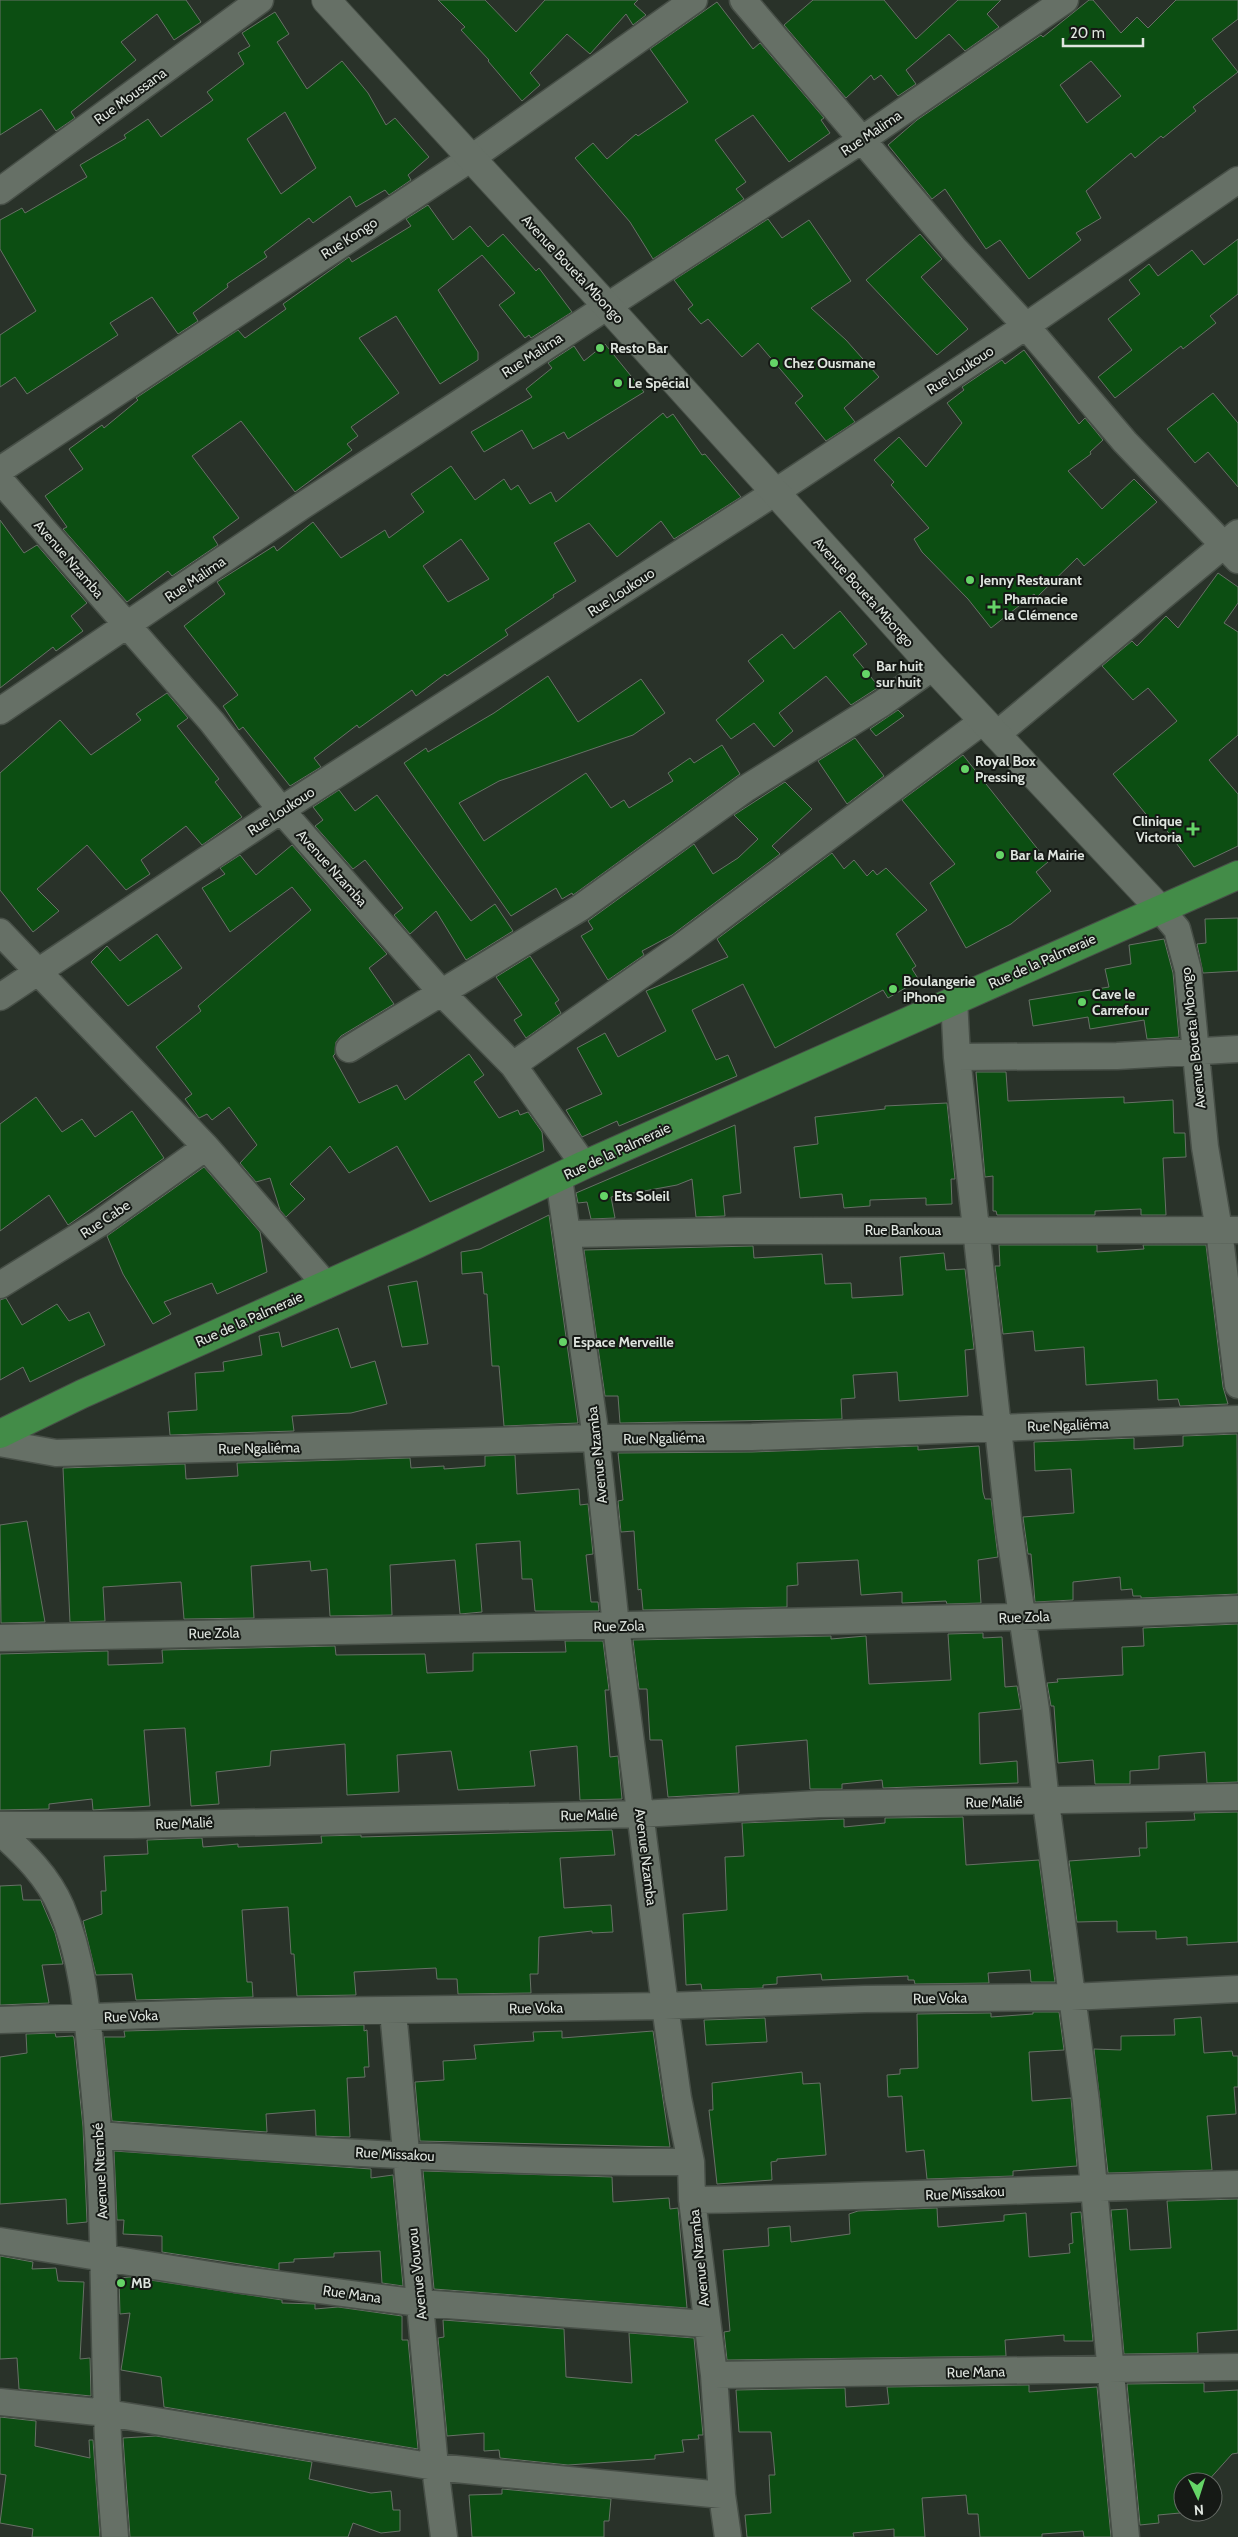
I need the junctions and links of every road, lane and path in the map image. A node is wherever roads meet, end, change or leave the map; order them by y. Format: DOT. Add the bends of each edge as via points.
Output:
graph roads {
  1 [pos="260,0"];
  2 [pos="326,0"];
  3 [pos="694,0"];
  4 [pos="743,0"];
  5 [pos="1065,0"];
  6 [pos="860,141"];
  7 [pos="470,159"];
  8 [pos="1238,180"];
  9 [pos="0,191"];
  10 [pos="607,306"];
  11 [pos="1026,326"];
  12 [pos="0,470"];
  13 [pos="0,480"];
  14 [pos="774,493"];
  15 [pos="1233,546"];
  16 [pos="127,625"];
  17 [pos="932,667"];
  18 [pos="0,711"];
  19 [pos="989,728"];
  20 [pos="281,810"];
  21 [pos="1238,875"];
  22 [pos="1160,909"];
  23 [pos="0,932"];
  24 [pos="40,972"];
  25 [pos="442,992"];
  26 [pos="0,997"];
  27 [pos="954,1000"];
  28 [pos="349,1049"];
  29 [pos="1238,1049"];
  30 [pos="1195,1052"];
  31 [pos="957,1057"];
  32 [pos="513,1065"];
  33 [pos="206,1147"];
  34 [pos="584,1165"];
  35 [pos="559,1178"];
  36 [pos="978,1229"];
  37 [pos="1229,1230"];
  38 [pos="567,1234"];
  39 [pos="0,1285"];
  40 [pos="326,1285"];
  41 [pos="1238,1385"];
  42 [pos="1238,1419"];
  43 [pos="999,1427"];
  44 [pos="0,1434"];
  45 [pos="596,1438"];
  46 [pos="0,1443"];
  47 [pos="1238,1609"];
  48 [pos="1022,1617"];
  49 [pos="616,1626"];
  50 [pos="0,1638"];
  51 [pos="1238,1797"];
  52 [pos="1046,1802"];
  53 [pos="641,1814"];
  54 [pos="0,1825"];
  55 [pos="0,1832"];
  56 [pos="1238,1989"];
  57 [pos="1071,1997"];
  58 [pos="665,2006"];
  59 [pos="392,2011"];
  60 [pos="88,2018"];
  61 [pos="0,2020"];
  62 [pos="99,2135"];
  63 [pos="405,2154"];
  64 [pos="691,2162"];
  65 [pos="1238,2184"];
  66 [pos="1093,2187"];
  67 [pos="692,2200"];
  68 [pos="0,2241"];
  69 [pos="105,2260"];
  70 [pos="420,2303"];
  71 [pos="706,2324"];
  72 [pos="1238,2367"];
  73 [pos="1110,2370"];
  74 [pos="714,2376"];
  75 [pos="0,2402"];
  76 [pos="107,2413"];
  77 [pos="435,2467"];
  78 [pos="722,2495"];
  79 [pos="115,2537"];
  80 [pos="444,2537"];
  81 [pos="728,2537"];
  82 [pos="1126,2537"];
  1 -- 9 [label="street, Rue Moussana"];
  2 -- 7 [label="street, Avenue Boueta Mbongo"];
  3 -- 7 [label="street, Rue Kongo"];
  4 -- 6 [label="street"];
  5 -- 6 [label="street, Rue Malima"];
  6 -- 10 [label="street, Rue Malima"];
  6 -- 11 [label="street"];
  7 -- 10 [label="street, Avenue Boueta Mbongo"];
  7 -- 12 [label="street, Rue Kongo"];
  8 -- 11 [label="street, Rue Loukouo"];
  10 -- 14 [label="street, Avenue Boueta Mbongo"];
  10 -- 16 [label="street, Rue Malima"];
  11 -- 14 [label="street, Rue Loukouo"];
  11 -- 15 [label="street" via="1125,442"];
  13 -- 16 [label="street, Avenue Nzamba"];
  14 -- 17 [label="street, Avenue Boueta Mbongo"];
  14 -- 20 [label="street, Rue Loukouo"];
  15 -- 19 [label="street"];
  16 -- 18 [label="street, Rue Malima"];
  16 -- 20 [label="street, Avenue Nzamba" via="212,722"];
  17 -- 19 [label="street, Avenue Boueta Mbongo"];
  17 -- 25 [label="street" via="882,704 745,789 580,908"];
  19 -- 22 [label="street, Avenue Boueta Mbongo"];
  19 -- 32 [label="street"];
  20 -- 24 [label="street, Rue Loukouo"];
  20 -- 25 [label="street, Avenue Nzamba"];
  21 -- 22 [label="main road, Rue de la Palmeraie"];
  22 -- 27 [label="main road, Rue de la Palmeraie"];
  22 -- 30 [label="street, Avenue Boueta Mbongo" via="1177,929 1186,962"];
  23 -- 24 [label="street"];
  24 -- 26 [label="street, Rue Loukouo"];
  24 -- 33 [label="street"];
  25 -- 28 [label="street"];
  25 -- 32 [label="street, Avenue Nzamba"];
  27 -- 31 [label="street"];
  27 -- 34 [label="main road, Rue de la Palmeraie"];
  29 -- 30 [label="street"];
  30 -- 31 [label="street"];
  30 -- 37 [label="street, Avenue Boueta Mbongo" via="1205,1147"];
  31 -- 36 [label="street"];
  32 -- 34 [label="street, Avenue Nzamba"];
  33 -- 39 [label="street, Rue Cabe" via="100,1223"];
  33 -- 40 [label="street"];
  34 -- 35 [label="main road, Rue de la Palmeraie"];
  35 -- 38 [label="street, Avenue Nzamba"];
  35 -- 40 [label="main road, Rue de la Palmeraie"];
  36 -- 37 [label="street, Rue Bankoua"];
  36 -- 38 [label="street, Rue Bankoua"];
  36 -- 43 [label="street"];
  37 -- 41 [label="street, Avenue Boueta Mbongo"];
  38 -- 45 [label="street, Avenue Nzamba"];
  40 -- 44 [label="main road, Rue de la Palmeraie"];
  42 -- 43 [label="street, Rue Ngaliéma"];
  43 -- 45 [label="street, Rue Ngaliéma" via="752,1437"];
  43 -- 48 [label="street"];
  45 -- 46 [label="street, Rue Ngaliéma" via="56,1453"];
  45 -- 49 [label="street, Avenue Nzamba"];
  47 -- 48 [label="street, Rue Zola"];
  48 -- 49 [label="street, Rue Zola"];
  48 -- 52 [label="street"];
  49 -- 50 [label="street, Rue Zola"];
  49 -- 53 [label="street, Avenue Nzamba"];
  51 -- 52 [label="street, Rue Malié"];
  52 -- 53 [label="street, Rue Malié" via="818,1804"];
  52 -- 57 [label="street"];
  53 -- 54 [label="street, Rue Malié"];
  53 -- 58 [label="street, Avenue Nzamba"];
  55 -- 60 [label="street, Avenue Ntembé" via="32,1861 61,1906 77,1954"];
  56 -- 57 [label="street, Rue Voka"];
  57 -- 58 [label="street, Rue Voka" via="865,1999"];
  57 -- 66 [label="street" via="1086,2101"];
  58 -- 59 [label="street, Rue Voka"];
  58 -- 64 [label="street, Avenue Nzamba"];
  59 -- 60 [label="street, Rue Voka"];
  59 -- 63 [label="street, Avenue Vouvou"];
  60 -- 61 [label="street, Rue Voka"];
  60 -- 62 [label="street, Avenue Ntembé"];
  62 -- 63 [label="street, Rue Missakou"];
  62 -- 69 [label="street, Avenue Ntembé"];
  63 -- 64 [label="street, Rue Missakou" via="568,2163"];
  63 -- 70 [label="street, Avenue Vouvou"];
  64 -- 67 [label="street, Avenue Nzamba"];
  65 -- 66 [label="street, Rue Missakou"];
  66 -- 67 [label="street, Rue Missakou"];
  66 -- 73 [label="street"];
  67 -- 71 [label="street, Avenue Nzamba"];
  68 -- 69 [label="street, Rue Mana"];
  69 -- 70 [label="street, Rue Mana"];
  69 -- 76 [label="street, Avenue Ntembé"];
  70 -- 71 [label="street, Rue Mana"];
  70 -- 77 [label="street, Avenue Vouvou"];
  71 -- 74 [label="street, Avenue Nzamba"];
  72 -- 73 [label="street, Rue Mana"];
  73 -- 74 [label="street, Rue Mana"];
  73 -- 82 [label="street"];
  74 -- 78 [label="street, Avenue Nzamba"];
  75 -- 76 [label="street"];
  76 -- 77 [label="street"];
  76 -- 79 [label="street, Avenue Ntembé"];
  77 -- 78 [label="street"];
  77 -- 80 [label="street, Avenue Vouvou"];
  78 -- 81 [label="street, Avenue Nzamba"];
}
